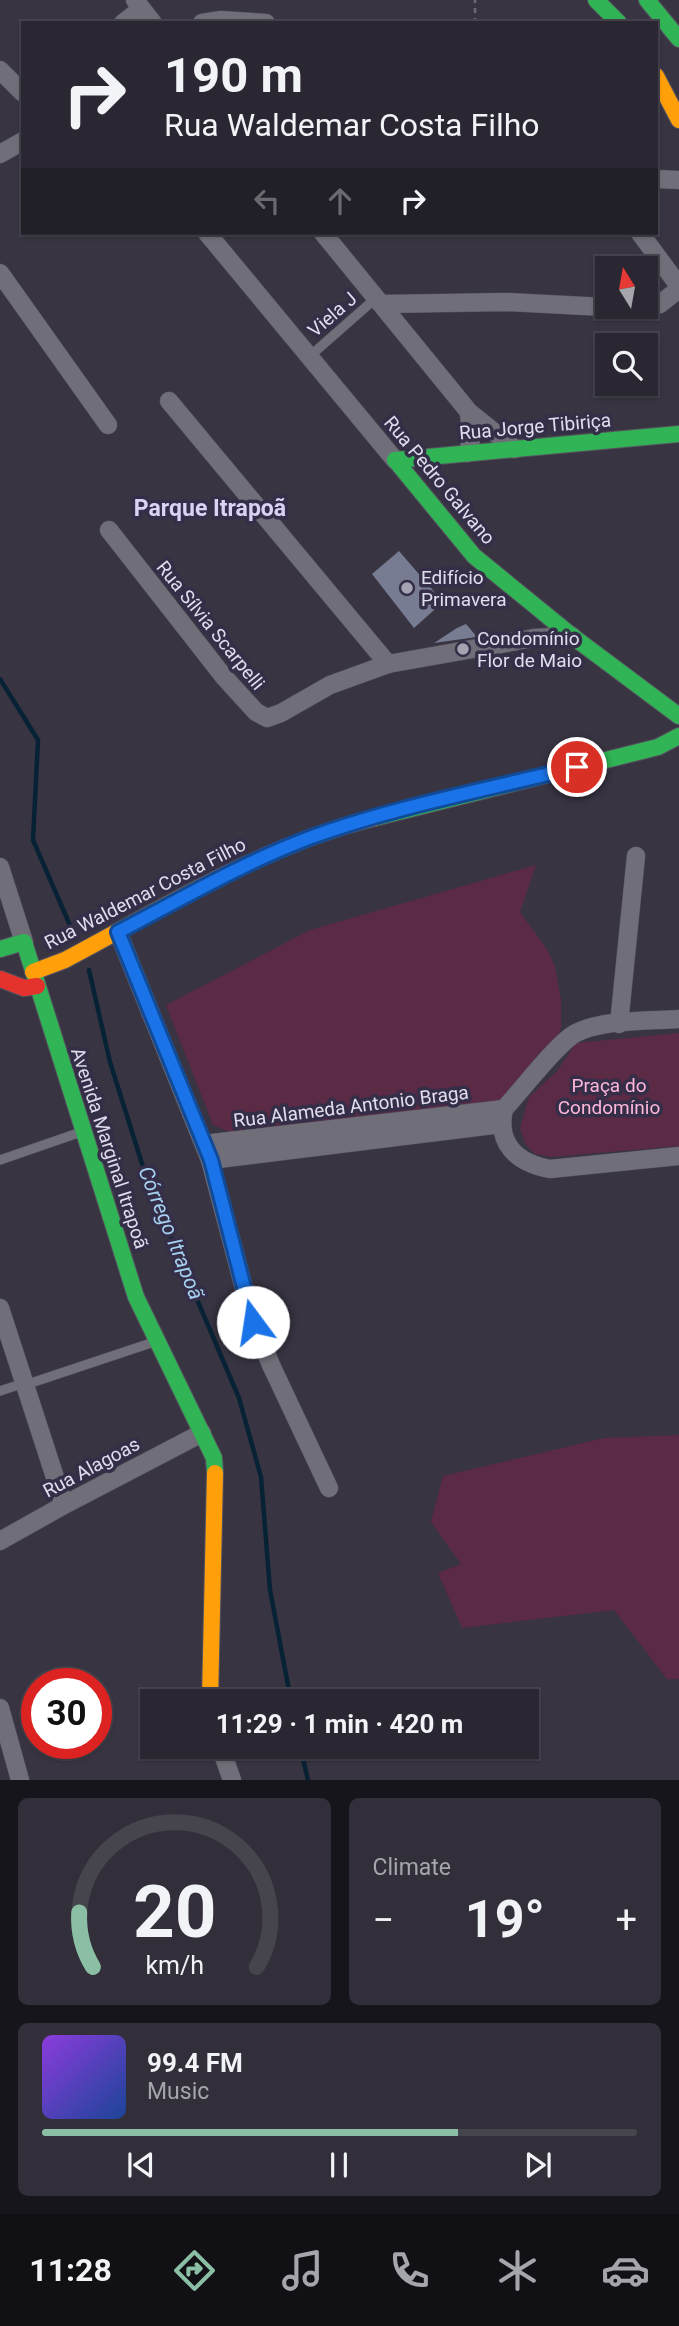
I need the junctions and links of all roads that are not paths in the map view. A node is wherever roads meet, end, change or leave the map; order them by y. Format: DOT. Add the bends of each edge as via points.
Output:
graph roads {
  1 [pos="596,0"];
  2 [pos="647,0"];
  3 [pos="143,11"];
  4 [pos="126,21"];
  5 [pos="215,21"];
  6 [pos="236,21"];
  7 [pos="617,21"];
  8 [pos="679,39"];
  9 [pos="0,70"];
  10 [pos="658,80"];
  11 [pos="21,90"];
  12 [pos="679,120"];
  13 [pos="21,142"];
  14 [pos="0,154"];
  15 [pos="658,179"];
  16 [pos="679,180"];
  17 [pos="209,235"];
  18 [pos="325,235"];
  19 [pos="641,235"];
  20 [pos="0,274"];
  21 [pos="679,288"];
  22 [pos="379,301"];
  23 [pos="310,356"];
  24 [pos="169,401"];
  25 [pos="469,412"];
  26 [pos="108,425"];
  27 [pos="679,434"];
  28 [pos="515,449"];
  29 [pos="468,453"];
  30 [pos="395,460"];
  31 [pos="108,530"];
  32 [pos="548,616"];
  33 [pos="572,636"];
  34 [pos="534,638"];
  35 [pos="388,664"];
  36 [pos="679,716"];
  37 [pos="679,736"];
  38 [pos="636,856"];
  39 [pos="0,867"];
  40 [pos="118,932"];
  41 [pos="24,942"];
  42 [pos="0,949"];
  43 [pos="0,979"];
  44 [pos="35,979"];
  45 [pos="679,1019"];
  46 [pos="619,1024"];
  47 [pos="502,1117"];
  48 [pos="83,1132"];
  49 [pos="207,1152"];
  50 [pos="679,1156"];
  51 [pos="0,1160"];
  52 [pos="0,1308"];
  53 [pos="156,1341"];
  54 [pos="24,1384"];
  55 [pos="0,1391"];
  56 [pos="202,1433"];
  57 [pos="329,1488"];
  58 [pos="64,1505"];
  59 [pos="0,1541"];
  60 [pos="210,1689"];
  61 [pos="0,1708"];
  62 [pos="224,1759"];
  63 [pos="20,1780"];
  64 [pos="232,1780"];
  1 -- 7 [label="main road"];
  2 -- 8 [label="main road"];
  3 -- 4 [label="street"];
  5 -- 6 [label="street"];
  9 -- 11 [label="street"];
  10 -- 12 [label="main road"];
  13 -- 14 [label="street"];
  15 -- 16 [label="street"];
  17 -- 23 [label="street, Rua Pedro Galvano"];
  18 -- 22 [label="street"];
  19 -- 21 [label="street"];
  20 -- 26 [label="street"];
  21 -- 22 [label="street" via="660,304 642,309"];
  22 -- 23 [label="lane, Viela J"];
  22 -- 25 [label="street"];
  23 -- 30 [label="street, Rua Pedro Galvano"];
  24 -- 35 [label="street"];
  25 -- 28 [label="street"];
  25 -- 29 [label="street"];
  27 -- 28 [label="main road, Rua Jorge Tibiriça"];
  28 -- 29 [label="main road, Rua Jorge Tibiriça"];
  29 -- 30 [label="main road, Rua Jorge Tibiriça"];
  30 -- 32 [label="main road, Rua Pedro Galvano" via="474,556"];
  31 -- 35 [label="street, Rua Sílvia Scarpelli" via="224,677 267,718 330,685"];
  32 -- 33 [label="main road, Rua Pedro Galvano"];
  32 -- 34 [label="street"];
  33 -- 34 [label="street, Rua Sílvia Scarpelli"];
  33 -- 36 [label="main road, Rua Pedro Galvano"];
  34 -- 35 [label="street, Rua Sílvia Scarpelli"];
  37 -- 40 [label="main road, Rua Waldemar Costa Filho" via="658,747 312,837 259,858"];
  38 -- 46 [label="street"];
  39 -- 41 [label="street, Avenida Marginal Itrapoã"];
  40 -- 44 [label="main road, Rua Waldemar Costa Filho"];
  40 -- 49 [label="street"];
  41 -- 42 [label="main road"];
  41 -- 44 [label="main road, Avenida Marginal Itrapoã"];
  43 -- 44 [label="main road" via="24,988"];
  44 -- 48 [label="main road, Avenida Marginal Itrapoã"];
  45 -- 46 [label="street"];
  46 -- 47 [label="street" via="575,1033"];
  47 -- 49 [label="street, Rua Alameda Antonio Braga"];
  47 -- 50 [label="street" via="506,1143 535,1166 550,1169"];
  48 -- 51 [label="lane"];
  48 -- 53 [label="main road, Avenida Marginal Itrapoã" via="136,1297"];
  49 -- 57 [label="street" via="253,1322"];
  52 -- 54 [label="street"];
  53 -- 54 [label="lane"];
  53 -- 56 [label="main road, Avenida Marginal Itrapoã"];
  54 -- 55 [label="lane"];
  54 -- 58 [label="street"];
  56 -- 58 [label="street, Rua Alagoas"];
  56 -- 60 [label="main road, Avenida Marginal Itrapoã" via="214,1458 216,1490"];
  58 -- 59 [label="street, Rua Alagoas"];
  61 -- 63 [label="street"];
  62 -- 64 [label="street"];
}
